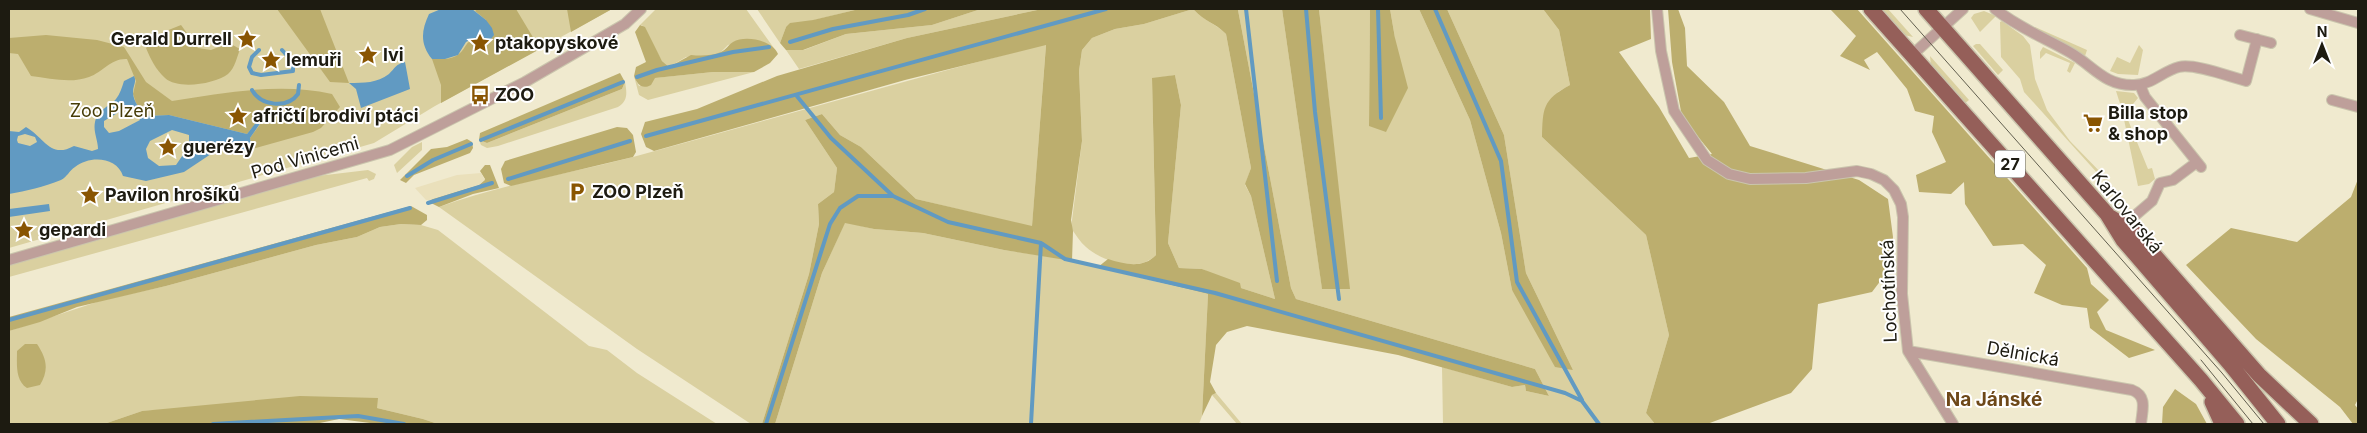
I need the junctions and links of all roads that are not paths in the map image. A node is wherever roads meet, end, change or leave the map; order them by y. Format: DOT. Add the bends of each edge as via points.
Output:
graph roads {
  1 [pos="641,9"];
  2 [pos="1657,9"];
  3 [pos="1871,9"];
  4 [pos="1926,9"];
  5 [pos="1963,9"];
  6 [pos="1995,9"];
  7 [pos="2310,9"];
  8 [pos="2358,23"];
  9 [pos="1942,27"];
  10 [pos="2240,35"];
  11 [pos="2257,39"];
  12 [pos="2272,42"];
  13 [pos="1912,55"];
  14 [pos="2140,85"];
  15 [pos="2332,100"];
  16 [pos="2358,107"];
  17 [pos="2107,214"];
  18 [pos="2131,219"];
  19 [pos="9,260"];
  20 [pos="1908,351"];
  21 [pos="2201,380"];
  22 [pos="1954,424"];
  23 [pos="2140,424"];
  24 [pos="2222,424"];
  25 [pos="2237,424"];
  26 [pos="2278,424"];
  27 [pos="2311,424"];
  1 -- 19 [label="street, Pod Vinicemi" via="625,24 525,82 390,150"];
  2 -- 20 [label="street, Lochotínská" via="1661,51 1674,111 1707,160 1718,169 1750,179 1806,178 1857,171 1884,180 1894,190 1903,217 1902,294"];
  3 -- 13 [label="main road, 27"];
  4 -- 9 [label="main road, Karlovarská / 27"];
  5 -- 9 [label="street"];
  6 -- 14 [label="street" via="2037,37 2073,54 2104,79"];
  7 -- 8 [label="street"];
  9 -- 13 [label="street"];
  9 -- 17 [label="main road, Karlovarská / 27"];
  10 -- 11 [label="street"];
  11 -- 12 [label="street"];
  11 -- 14 [label="street" via="2246,81 2185,66"];
  13 -- 21 [label="main road, 27"];
  14 -- 18 [label="street" via="2145,97 2199,164 2172,180 2160,183 2152,201"];
  15 -- 16 [label="street"];
  17 -- 26 [label="main road, Karlovarská / 27" via="2123,240"];
  17 -- 27 [label="main road" via="2135,233 2259,375"];
  20 -- 22 [label="street, Lochotínská"];
  20 -- 23 [label="street, Dělnická" via="2132,390 2140,394 2143,401"];
  21 -- 24 [label="main road"];
  21 -- 25 [label="main road, 27"];
}
